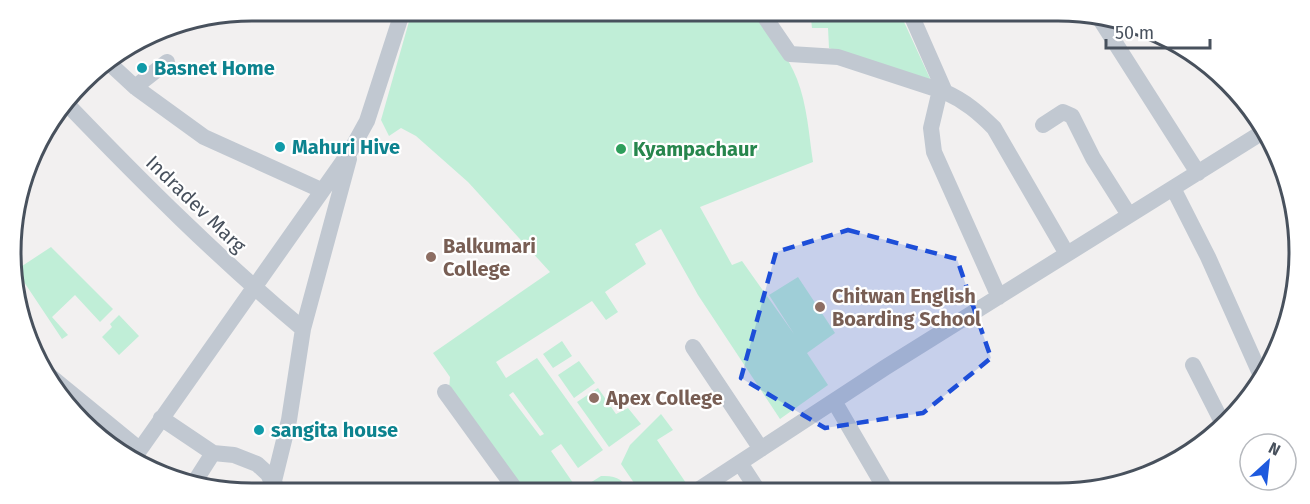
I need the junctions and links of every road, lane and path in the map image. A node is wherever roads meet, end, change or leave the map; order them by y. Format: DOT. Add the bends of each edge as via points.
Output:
graph roads {
  1 [pos="399,21"];
  2 [pos="768,21"];
  3 [pos="914,21"];
  4 [pos="1104,25"];
  5 [pos="167,62"];
  6 [pos="114,67"];
  7 [pos="135,87"];
  8 [pos="943,91"];
  9 [pos="71,108"];
  10 [pos="1042,126"];
  11 [pos="1257,136"];
  12 [pos="351,150"];
  13 [pos="1198,173"];
  14 [pos="1173,188"];
  15 [pos="321,190"];
  16 [pos="1130,215"];
  17 [pos="1067,254"];
  18 [pos="253,288"];
  19 [pos="999,297"];
  20 [pos="303,329"];
  21 [pos="693,347"];
  22 [pos="1193,365"];
  23 [pos="1258,368"];
  24 [pos="445,392"];
  25 [pos="71,395"];
  26 [pos="834,401"];
  27 [pos="1219,417"];
  28 [pos="161,418"];
  29 [pos="127,446"];
  30 [pos="761,449"];
  31 [pos="137,453"];
  32 [pos="213,453"];
  33 [pos="740,463"];
  34 [pos="198,477"];
  35 [pos="272,483"];
  36 [pos="278,483"];
  37 [pos="511,483"];
  38 [pos="709,483"];
  39 [pos="753,483"];
  40 [pos="881,483"];
  1 -- 12 [label="street" via="367,121"];
  2 -- 8 [label="street" via="790,54 838,57"];
  3 -- 8 [label="street"];
  4 -- 13 [label="street"];
  5 -- 7 [label="street"];
  6 -- 7 [label="street"];
  7 -- 15 [label="street" via="204,137"];
  8 -- 17 [label="street" via="960,99 994,128"];
  8 -- 19 [label="street" via="932,128 933,152"];
  9 -- 18 [label="street, Indradev Marg"];
  10 -- 16 [label="street" via="1063,112 1072,116 1093,158"];
  11 -- 13 [label="street"];
  12 -- 15 [label="street"];
  12 -- 20 [label="street"];
  13 -- 14 [label="street"];
  14 -- 16 [label="street"];
  14 -- 23 [label="street"];
  15 -- 18 [label="street"];
  16 -- 17 [label="street"];
  17 -- 19 [label="street"];
  18 -- 20 [label="street, Indradev Marg"];
  18 -- 28 [label="street"];
  19 -- 26 [label="street"];
  20 -- 36 [label="street"];
  21 -- 30 [label="street"];
  22 -- 27 [label="street"];
  24 -- 37 [label="street"];
  25 -- 29 [label="street"];
  26 -- 30 [label="street"];
  26 -- 40 [label="street"];
  28 -- 31 [label="street"];
  28 -- 32 [label="street"];
  30 -- 33 [label="street"];
  32 -- 34 [label="street"];
  32 -- 35 [label="street" via="234,455 257,464"];
  33 -- 38 [label="street"];
  33 -- 39 [label="street"];
}
